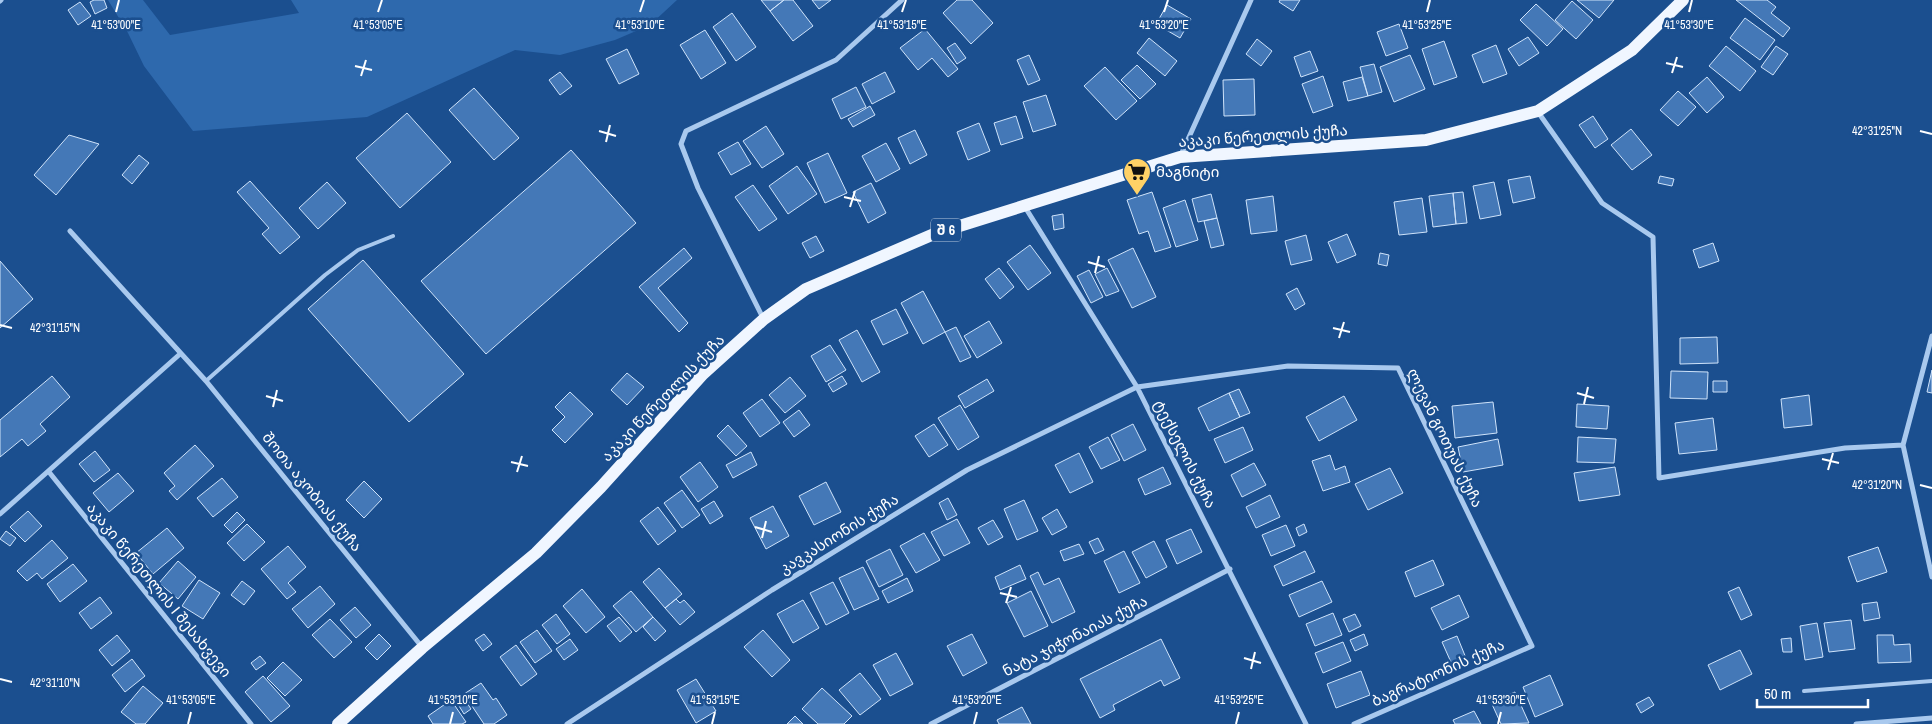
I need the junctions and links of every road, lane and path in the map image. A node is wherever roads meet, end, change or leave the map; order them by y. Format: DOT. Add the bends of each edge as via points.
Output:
graph roads {
  1 [pos="902,0"];
  2 [pos="1251,0"];
  3 [pos="1683,0"];
  4 [pos="1538,111"];
  5 [pos="1180,157"];
  6 [pos="1024,205"];
  7 [pos="70,231"];
  8 [pos="393,236"];
  9 [pos="764,319"];
  10 [pos="1932,336"];
  11 [pos="180,354"];
  12 [pos="206,381"];
  13 [pos="1137,387"];
  14 [pos="1903,445"];
  15 [pos="48,472"];
  16 [pos="0,514"];
  17 [pos="1230,570"];
  18 [pos="1932,577"];
  19 [pos="1532,646"];
  20 [pos="422,648"];
  21 [pos="1932,681"];
  22 [pos="1804,691"];
  23 [pos="1932,718"];
  24 [pos="251,724"];
  25 [pos="338,724"];
  26 [pos="567,724"];
  27 [pos="932,724"];
  28 [pos="1306,724"];
  29 [pos="1354,724"];
  30 [pos="1856,724"];
  1 -- 9 [label="street" via="836,60 686,132 681,144 698,188"];
  2 -- 5 [label="street"];
  3 -- 4 [label="main road, აკაკი წერეთლის ქუჩა / შ 6" via="1632,50"];
  4 -- 5 [label="main road, აკაკი წერეთლის ქუჩა / შ 6" via="1426,140"];
  4 -- 14 [label="street" via="1602,203 1653,237 1660,478 1845,448"];
  5 -- 6 [label="main road, აკაკი წერეთლის ქუჩა / შ 6"];
  6 -- 9 [label="main road, აკაკი წერეთლის ქუჩა / შ 6" via="934,234 806,289"];
  6 -- 13 [label="street, ტექსელის ქუჩა"];
  7 -- 11 [label="street, შოთა აკობიას ქუჩა"];
  8 -- 12 [label="lane" via="358,250 325,275"];
  9 -- 20 [label="main road, აკაკი წერეთლის ქუჩა / შ 6" via="703,374 536,553"];
  10 -- 14 [label="street"];
  11 -- 12 [label="street, შოთა აკობიას ქუჩა"];
  11 -- 15 [label="street"];
  12 -- 20 [label="street, შოთა აკობიას ქუჩა"];
  13 -- 17 [label="street, ტექსელის ქუჩა"];
  13 -- 19 [label="street, ლევან გოთუას ქუჩა" via="1288,366 1398,368"];
  13 -- 26 [label="street, კავკასიონის ქუჩა" via="967,470 772,590"];
  14 -- 18 [label="street"];
  15 -- 16 [label="street"];
  15 -- 24 [label="street, აკაკი წერეთლის I შესახვევი"];
  17 -- 27 [label="street, ნატა ჯიჭონაიას ქუჩა"];
  17 -- 28 [label="street, ტექსელის ქუჩა"];
  19 -- 29 [label="street, ბაგრატიონის ქუჩა"];
  20 -- 25 [label="main road, აკაკი წერეთლის ქუჩა / შ 6"];
  21 -- 22 [label="lane"];
  23 -- 30 [label="street"];
}
